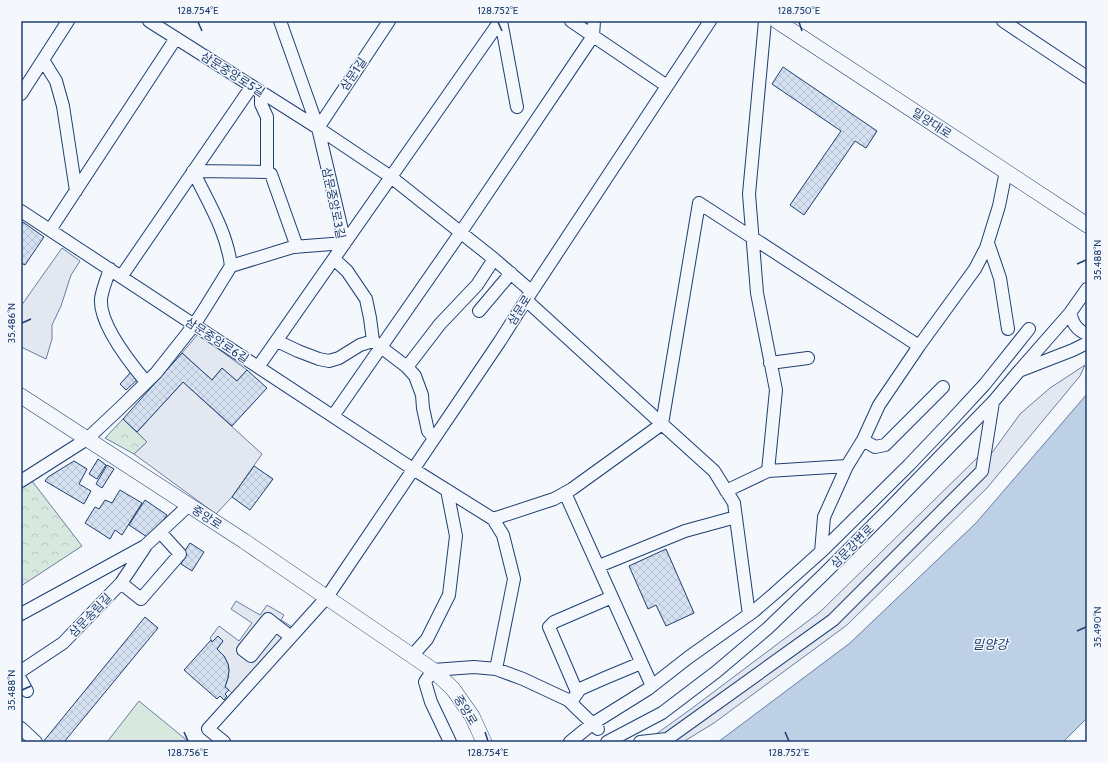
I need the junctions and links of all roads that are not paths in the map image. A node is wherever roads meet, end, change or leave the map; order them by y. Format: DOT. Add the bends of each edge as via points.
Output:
graph roads {
  1 [pos="68,21"];
  2 [pos="149,21"];
  3 [pos="280,21"];
  4 [pos="389,21"];
  5 [pos="501,21"];
  6 [pos="571,21"];
  7 [pos="594,21"];
  8 [pos="710,21"];
  9 [pos="765,21"];
  10 [pos="777,21"];
  11 [pos="1003,21"];
  12 [pos="1019,25"];
  13 [pos="593,36"];
  14 [pos="176,38"];
  15 [pos="43,60"];
  16 [pos="1087,77"];
  17 [pos="667,86"];
  18 [pos="257,89"];
  19 [pos="21,94"];
  20 [pos="518,107"];
  21 [pos="318,128"];
  22 [pos="194,171"];
  23 [pos="267,172"];
  24 [pos="1006,172"];
  25 [pos="391,177"];
  26 [pos="76,191"];
  27 [pos="21,211"];
  28 [pos="1087,225"];
  29 [pos="50,230"];
  30 [pos="461,232"];
  31 [pos="752,238"];
  32 [pos="345,243"];
  33 [pos="988,243"];
  34 [pos="297,247"];
  35 [pos="334,259"];
  36 [pos="494,259"];
  37 [pos="231,266"];
  38 [pos="110,269"];
  39 [pos="511,273"];
  40 [pos="121,276"];
  41 [pos="1087,289"];
  42 [pos="528,295"];
  43 [pos="479,311"];
  44 [pos="1070,313"];
  45 [pos="194,325"];
  46 [pos="1008,329"];
  47 [pos="1029,329"];
  48 [pos="1087,334"];
  49 [pos="277,341"];
  50 [pos="1087,343"];
  51 [pos="377,344"];
  52 [pos="919,346"];
  53 [pos="808,358"];
  54 [pos="770,363"];
  55 [pos="258,367"];
  56 [pos="408,367"];
  57 [pos="1019,371"];
  58 [pos="146,382"];
  59 [pos="943,387"];
  60 [pos="21,396"];
  61 [pos="993,402"];
  62 [pos="333,416"];
  63 [pos="662,424"];
  64 [pos="86,438"];
  65 [pos="434,438"];
  66 [pos="863,440"];
  67 [pos="846,466"];
  68 [pos="412,469"];
  69 [pos="768,471"];
  70 [pos="21,481"];
  71 [pos="447,490"];
  72 [pos="726,491"];
  73 [pos="565,493"];
  74 [pos="188,505"];
  75 [pos="736,517"];
  76 [pos="493,519"];
  77 [pos="160,532"];
  78 [pos="145,546"];
  79 [pos="821,552"];
  80 [pos="598,566"];
  81 [pos="121,583"];
  82 [pos="327,597"];
  83 [pos="612,597"];
  84 [pos="21,614"];
  85 [pos="749,615"];
  86 [pos="276,626"];
  87 [pos="291,637"];
  88 [pos="412,656"];
  89 [pos="642,663"];
  90 [pos="496,669"];
  91 [pos="434,670"];
  92 [pos="21,671"];
  93 [pos="21,680"];
  94 [pos="652,686"];
  95 [pos="27,691"];
  96 [pos="577,692"];
  97 [pos="570,702"];
  98 [pos="595,726"];
  99 [pos="21,728"];
  100 [pos="664,741"];
  101 [pos="36,742"];
  102 [pos="224,742"];
  103 [pos="450,742"];
  104 [pos="484,742"];
  105 [pos="570,742"];
  106 [pos="607,742"];
  107 [pos="640,742"];
  1 -- 15 [label="street"];
  2 -- 14 [label="street, 삼문중앙로5길"];
  3 -- 21 [label="street, 삼문중앙로3길"];
  4 -- 21 [label="street, 삼문1길"];
  5 -- 20 [label="street"];
  5 -- 25 [label="street"];
  6 -- 13 [label="street"];
  7 -- 13 [label="street"];
  8 -- 17 [label="street, 삼문로"];
  9 -- 31 [label="street" via="749,194"];
  10 -- 24 [label="main road, 밀양대로"];
  11 -- 12 [label="street"];
  12 -- 16 [label="street"];
  13 -- 17 [label="street"];
  13 -- 30 [label="street"];
  14 -- 18 [label="street, 삼문중앙로5길"];
  14 -- 26 [label="street"];
  15 -- 19 [label="street"];
  15 -- 26 [label="street" via="56,81 63,106"];
  17 -- 42 [label="street, 삼문로"];
  18 -- 21 [label="street, 삼문중앙로5길"];
  18 -- 22 [label="street"];
  18 -- 23 [label="street" via="267,117"];
  21 -- 25 [label="street, 삼문중앙로5길"];
  21 -- 32 [label="street, 삼문중앙로3길"];
  22 -- 23 [label="street"];
  22 -- 37 [label="street" via="222,231 230,254"];
  22 -- 40 [label="street"];
  23 -- 34 [label="street" via="270,174"];
  24 -- 28 [label="main road, 밀양대로"];
  24 -- 33 [label="street"];
  25 -- 30 [label="street, 삼문중앙로5길"];
  25 -- 32 [label="street"];
  26 -- 29 [label="street"];
  27 -- 29 [label="street, 삼문중앙로6길"];
  29 -- 38 [label="street, 삼문중앙로6길"];
  30 -- 36 [label="street, 삼문중앙로5길"];
  30 -- 51 [label="street"];
  31 -- 52 [label="street"];
  31 -- 54 [label="street" via="756,293"];
  31 -- 63 [label="street" via="699,203"];
  32 -- 34 [label="street, 삼문중앙로3길"];
  32 -- 35 [label="street"];
  33 -- 46 [label="street" via="1000,278"];
  33 -- 52 [label="street" via="975,269"];
  34 -- 37 [label="street, 삼문중앙로3길"];
  35 -- 49 [label="street"];
  35 -- 51 [label="street" via="347,271 366,299"];
  36 -- 39 [label="street, 삼문중앙로5길"];
  36 -- 56 [label="street" via="477,285 440,324"];
  37 -- 45 [label="street"];
  38 -- 40 [label="street, 삼문중앙로6길"];
  38 -- 58 [label="street" via="101,299 102,312 115,341"];
  39 -- 42 [label="street, 삼문중앙로5길"];
  39 -- 43 [label="street"];
  40 -- 45 [label="street, 삼문중앙로6길"];
  41 -- 44 [label="street"];
  42 -- 63 [label="street, 삼문중앙로5길"];
  42 -- 65 [label="street, 삼문로"];
  44 -- 48 [label="street" via="1077,329"];
  44 -- 57 [label="street"];
  45 -- 55 [label="street, 삼문중앙로6길"];
  45 -- 58 [label="street"];
  47 -- 79 [label="street" via="985,384 949,423"];
  49 -- 51 [label="street" via="329,361 360,345"];
  49 -- 55 [label="street"];
  50 -- 57 [label="street, 삼문강변로"];
  51 -- 56 [label="street"];
  51 -- 62 [label="street"];
  52 -- 66 [label="street" via="879,405"];
  53 -- 54 [label="street"];
  54 -- 69 [label="street" via="776,390"];
  55 -- 62 [label="street, 삼문중앙로6길"];
  56 -- 65 [label="street" via="422,395 428,431"];
  57 -- 61 [label="street, 삼문강변로"];
  58 -- 64 [label="street"];
  59 -- 66 [label="street" via="885,445 875,447"];
  60 -- 64 [label="main road, 중앙로"];
  61 -- 100 [label="street" via="982,471 833,620"];
  61 -- 106 [label="street, 삼문강변로" via="768,628 662,713"];
  62 -- 68 [label="street, 삼문중앙로6길"];
  63 -- 72 [label="street, 삼문중앙로5길" via="714,471"];
  63 -- 73 [label="street"];
  64 -- 70 [label="street"];
  64 -- 74 [label="main road, 중앙로"];
  65 -- 68 [label="street, 삼문로"];
  66 -- 67 [label="street"];
  67 -- 69 [label="street"];
  67 -- 79 [label="street" via="824,517"];
  68 -- 71 [label="street, 삼문중앙로6길"];
  68 -- 82 [label="street, 삼문로"];
  69 -- 72 [label="street"];
  71 -- 76 [label="street, 삼문중앙로6길"];
  71 -- 88 [label="street" via="456,536 448,594 428,639"];
  72 -- 75 [label="street, 삼문중앙로5길" via="734,503"];
  73 -- 76 [label="street"];
  73 -- 80 [label="street"];
  74 -- 77 [label="street, 삼문송림길"];
  74 -- 82 [label="main road, 중앙로"];
  75 -- 80 [label="street" via="685,531"];
  75 -- 85 [label="street, 삼문중앙로5길"];
  76 -- 90 [label="street" via="503,535 514,579"];
  77 -- 78 [label="street, 삼문송림길"];
  77 -- 81 [label="street" via="180,554 141,599"];
  78 -- 81 [label="street, 삼문송림길"];
  78 -- 84 [label="street, 삼문송림길"];
  79 -- 85 [label="street"];
  80 -- 83 [label="street"];
  81 -- 92 [label="street, 삼문송림길" via="63,643"];
  82 -- 87 [label="street"];
  82 -- 88 [label="main road, 중앙로"];
  83 -- 89 [label="street"];
  83 -- 96 [label="street" via="554,622 550,627"];
  85 -- 94 [label="street"];
  86 -- 87 [label="street"];
  87 -- 102 [label="street" via="208,729"];
  88 -- 91 [label="main road, 중앙로"];
  89 -- 94 [label="street"];
  89 -- 96 [label="street"];
  90 -- 91 [label="street" via="474,667"];
  90 -- 97 [label="street"];
  91 -- 103 [label="street" via="425,682 431,702"];
  91 -- 104 [label="main road, 중앙로" via="453,689 472,716"];
  93 -- 95 [label="street"];
  94 -- 98 [label="street"];
  96 -- 97 [label="street"];
  97 -- 98 [label="street"];
  98 -- 105 [label="street"];
  99 -- 101 [label="street"];
  100 -- 107 [label="street"];
}
